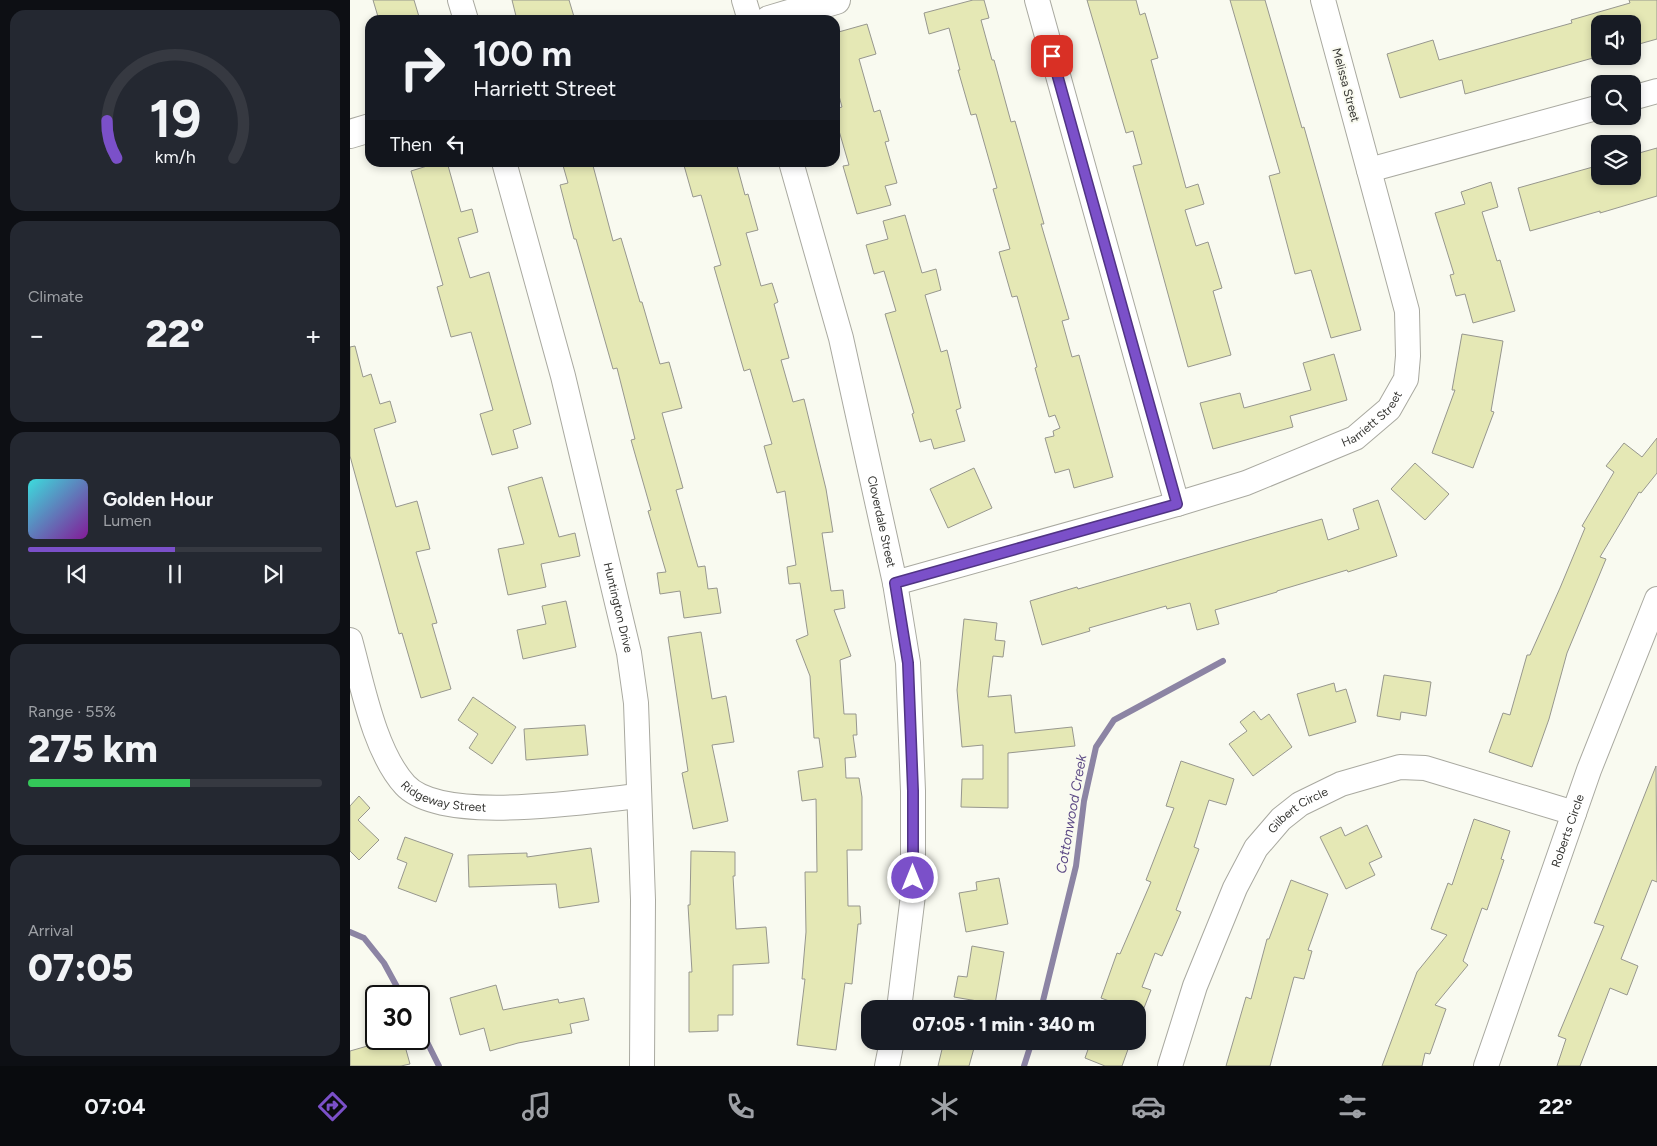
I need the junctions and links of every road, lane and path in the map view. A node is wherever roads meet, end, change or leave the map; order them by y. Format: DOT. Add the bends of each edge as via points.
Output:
graph roads {
  1 [pos="460,0"];
  2 [pos="744,0"];
  3 [pos="836,0"];
  4 [pos="1037,0"];
  5 [pos="1323,0"];
  6 [pos="464,15"];
  7 [pos="748,15"];
  8 [pos="786,15"];
  9 [pos="1657,91"];
  10 [pos="1641,95"];
  11 [pos="1591,109"];
  12 [pos="365,130"];
  13 [pos="350,134"];
  14 [pos="505,167"];
  15 [pos="792,167"];
  16 [pos="1369,170"];
  17 [pos="1177,504"];
  18 [pos="895,583"];
  19 [pos="1657,599"];
  20 [pos="350,640"];
  21 [pos="639,796"];
  22 [pos="1574,813"];
  23 [pos="900,1000"];
  24 [pos="890,1050"];
  25 [pos="642,1066"];
  26 [pos="887,1066"];
  27 [pos="1170,1066"];
  28 [pos="1486,1066"];
  1 -- 6 [label="street"];
  2 -- 7 [label="street"];
  3 -- 8 [label="street"];
  4 -- 17 [label="street"];
  5 -- 16 [label="street, Melissa Street"];
  9 -- 10 [label="street"];
  11 -- 16 [label="street"];
  12 -- 13 [label="street"];
  14 -- 21 [label="street, Huntington Drive" via="564,376 629,653 636,703"];
  15 -- 18 [label="street, Cloverdale Street" via="841,338"];
  16 -- 17 [label="street, Harriett Street" via="1407,310 1406,379 1389,409 1355,438 1246,483"];
  17 -- 18 [label="street, Harriett Street"];
  18 -- 23 [label="street, Cloverdale Street" via="908,663 913,791 913,895"];
  19 -- 22 [label="street, Roberts Circle"];
  20 -- 21 [label="street, Ridgeway Street" via="385,755 405,785 422,798 466,808 515,808"];
  21 -- 25 [label="street, Huntington Drive" via="643,900"];
  22 -- 27 [label="street, Gilbert Circle" via="1424,768 1400,767 1341,784 1300,804 1280,819 1256,848 1235,888 1194,986"];
  22 -- 28 [label="street, Roberts Circle"];
  24 -- 26 [label="street"];
}
